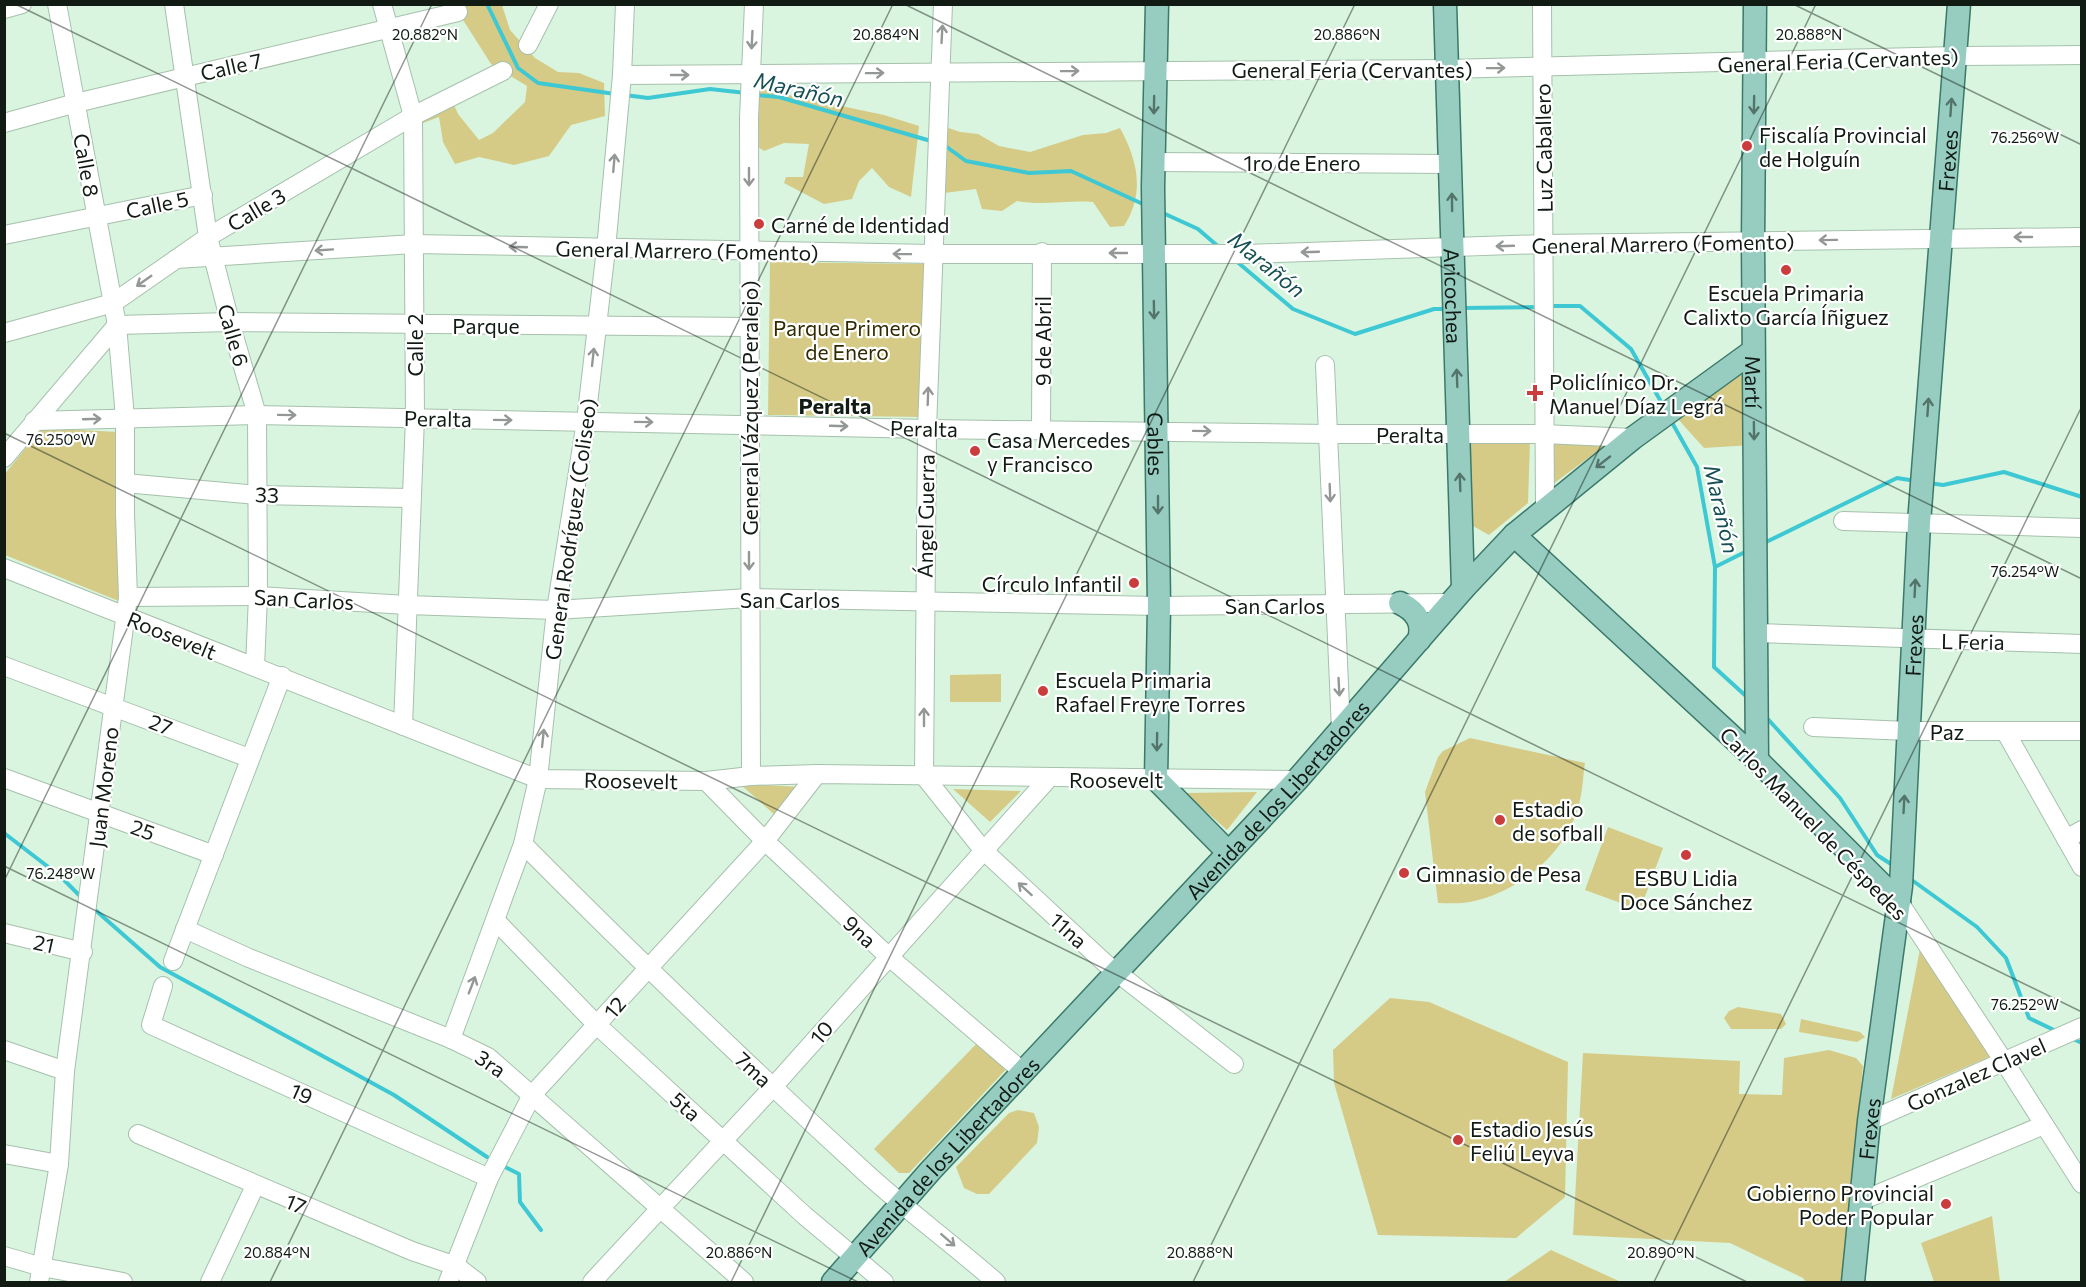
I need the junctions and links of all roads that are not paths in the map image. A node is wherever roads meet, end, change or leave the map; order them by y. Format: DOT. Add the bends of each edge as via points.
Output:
graph roads {
  1 [pos="22,4"];
  2 [pos="57,4"];
  3 [pos="174,4"];
  4 [pos="382,4"];
  5 [pos="549,4"];
  6 [pos="625,4"];
  7 [pos="754,4"];
  8 [pos="944,4"];
  9 [pos="1157,4"];
  10 [pos="1444,4"];
  11 [pos="1542,4"];
  12 [pos="1755,4"];
  13 [pos="1959,4"];
  14 [pos="4,9"];
  15 [pos="458,12"];
  16 [pos="390,30"];
  17 [pos="528,45"];
  18 [pos="2082,55"];
  19 [pos="1954,56"];
  20 [pos="1754,63"];
  21 [pos="1542,67"];
  22 [pos="1447,69"];
  23 [pos="1154,70"];
  24 [pos="503,71"];
  25 [pos="940,72"];
  26 [pos="622,75"];
  27 [pos="750,75"];
  28 [pos="186,76"];
  29 [pos="76,103"];
  30 [pos="413,116"];
  31 [pos="4,123"];
  32 [pos="1153,162"];
  33 [pos="1451,164"];
  34 [pos="203,195"];
  35 [pos="97,217"];
  36 [pos="4,235"];
  37 [pos="208,237"];
  38 [pos="1941,237"];
  39 [pos="2082,237"];
  40 [pos="414,243"];
  41 [pos="1753,243"];
  42 [pos="1544,244"];
  43 [pos="1452,247"];
  44 [pos="606,249"];
  45 [pos="748,251"];
  46 [pos="1042,252"];
  47 [pos="933,254"];
  48 [pos="1153,254"];
  49 [pos="213,257"];
  50 [pos="176,259"];
  51 [pos="112,303"];
  52 [pos="230,322"];
  53 [pos="117,325"];
  54 [pos="413,325"];
  55 [pos="596,325"];
  56 [pos="748,327"];
  57 [pos="4,333"];
  58 [pos="1753,351"];
  59 [pos="1325,365"];
  60 [pos="257,415"];
  61 [pos="125,418"];
  62 [pos="415,418"];
  63 [pos="586,421"];
  64 [pos="34,422"];
  65 [pos="749,423"];
  66 [pos="927,429"];
  67 [pos="1041,430"];
  68 [pos="1158,430"];
  69 [pos="1642,432"];
  70 [pos="1459,433"];
  71 [pos="1328,434"];
  72 [pos="1543,434"];
  73 [pos="4,458"];
  74 [pos="125,483"];
  75 [pos="257,495"];
  76 [pos="410,498"];
  77 [pos="1545,508"];
  78 [pos="1843,521"];
  79 [pos="1919,523"];
  80 [pos="2082,528"];
  81 [pos="1461,531"];
  82 [pos="1510,540"];
  83 [pos="4,568"];
  84 [pos="258,596"];
  85 [pos="1457,596"];
  86 [pos="128,597"];
  87 [pos="749,598"];
  88 [pos="924,601"];
  89 [pos="1400,603"];
  90 [pos="1334,604"];
  91 [pos="407,605"];
  92 [pos="1159,606"];
  93 [pos="556,610"];
  94 [pos="126,616"];
  95 [pos="1756,633"];
  96 [pos="1419,640"];
  97 [pos="1913,640"];
  98 [pos="2082,644"];
  99 [pos="4,666"];
  100 [pos="255,667"];
  101 [pos="282,676"];
  102 [pos="112,705"];
  103 [pos="403,726"];
  104 [pos="1757,727"];
  105 [pos="1813,727"];
  106 [pos="1341,730"];
  107 [pos="1908,731"];
  108 [pos="2005,731"];
  109 [pos="2082,731"];
  110 [pos="1726,732"];
  111 [pos="249,759"];
  112 [pos="1757,760"];
  113 [pos="817,774"];
  114 [pos="751,776"];
  115 [pos="924,776"];
  116 [pos="4,778"];
  117 [pos="538,779"];
  118 [pos="1048,779"];
  119 [pos="1156,779"];
  120 [pos="1297,780"];
  121 [pos="706,781"];
  122 [pos="100,813"];
  123 [pos="2074,835"];
  124 [pos="765,841"];
  125 [pos="523,844"];
  126 [pos="983,850"];
  127 [pos="1228,852"];
  128 [pos="214,855"];
  129 [pos="2082,867"];
  130 [pos="1900,894"];
  131 [pos="496,921"];
  132 [pos="185,929"];
  133 [pos="4,933"];
  134 [pos="83,952"];
  135 [pos="888,956"];
  136 [pos="173,961"];
  137 [pos="646,969"];
  138 [pos="1116,971"];
  139 [pos="163,987"];
  140 [pos="598,1026"];
  141 [pos="2078,1029"];
  142 [pos="452,1039"];
  143 [pos="4,1050"];
  144 [pos="2005,1063"];
  145 [pos="1234,1064"];
  146 [pos="65,1071"];
  147 [pos="1023,1072"];
  148 [pos="773,1087"];
  149 [pos="532,1095"];
  150 [pos="1869,1121"];
  151 [pos="2044,1125"];
  152 [pos="138,1134"];
  153 [pos="724,1140"];
  154 [pos="4,1154"];
  155 [pos="59,1164"];
  156 [pos="489,1178"];
  157 [pos="2082,1184"];
  158 [pos="255,1186"];
  159 [pos="1861,1201"];
  160 [pos="903,1204"];
  161 [pos="658,1209"];
  162 [pos="4,1256"];
  163 [pos="855,1260"];
  164 [pos="452,1274"];
  165 [pos="40,1275"];
  166 [pos="123,1282"];
  167 [pos="210,1282"];
  168 [pos="477,1282"];
  169 [pos="592,1282"];
  170 [pos="744,1282"];
  171 [pos="833,1282"];
  172 [pos="884,1282"];
  173 [pos="996,1282"];
  174 [pos="1853,1282"];
  1 -- 14 [label="street"];
  2 -- 29 [label="street, Calle 8"];
  3 -- 28 [label="street, Calle 6"];
  4 -- 16 [label="street, Calle 2"];
  5 -- 17 [label="street"];
  6 -- 26 [label="street, General Rodríguez (Coliseo)"];
  7 -- 27 [label="street, General Vázquez (Peralejo), one-way"];
  25 -- 8 [label="street, Ángel Guerra, one-way"];
  9 -- 23 [label="main road, Cables"];
  10 -- 22 [label="main road, Aricochea"];
  11 -- 21 [label="street, Luz Caballero"];
  12 -- 20 [label="main road, Martí"];
  13 -- 19 [label="main road, Frexes"];
  15 -- 16 [label="street, Calle 7"];
  16 -- 28 [label="street, Calle 7"];
  16 -- 30 [label="street, Calle 2"];
  18 -- 19 [label="street, General Feria (Cervantes)"];
  19 -- 20 [label="street, General Feria (Cervantes)"];
  38 -- 19 [label="main road, Frexes, one-way"];
  20 -- 21 [label="street, General Feria (Cervantes)"];
  20 -- 41 [label="main road, Martí, one-way"];
  22 -- 21 [label="street, General Feria (Cervantes), one-way"];
  21 -- 42 [label="street, Luz Caballero"];
  22 -- 23 [label="street, General Feria (Cervantes)"];
  22 -- 33 [label="main road, Aricochea"];
  25 -- 23 [label="street, General Feria (Cervantes), one-way"];
  23 -- 32 [label="main road, Cables, one-way"];
  24 -- 30 [label="street, Calle 3"];
  27 -- 25 [label="street, General Feria (Cervantes), one-way"];
  25 -- 47 [label="street, Ángel Guerra"];
  26 -- 27 [label="street, General Feria (Cervantes), one-way"];
  44 -- 26 [label="street, General Rodríguez (Coliseo), one-way"];
  27 -- 45 [label="street, General Vázquez (Peralejo), one-way"];
  28 -- 29 [label="street, Calle 7"];
  28 -- 34 [label="street, Calle 6"];
  29 -- 31 [label="street, Calle 7"];
  29 -- 35 [label="street, Calle 8"];
  30 -- 37 [label="street, Calle 3"];
  30 -- 40 [label="street, Calle 2"];
  32 -- 33 [label="street, 1ro de Enero"];
  32 -- 48 [label="main road, Cables"];
  43 -- 33 [label="main road, Aricochea, one-way"];
  34 -- 35 [label="street, Calle 5"];
  34 -- 37 [label="street, Calle 6"];
  35 -- 36 [label="street, Calle 5"];
  35 -- 51 [label="street, Calle 8"];
  37 -- 49 [label="street, Calle 6"];
  37 -- 50 [label="street, Calle 3"];
  39 -- 38 [label="street, General Marrero (Fomento), one-way"];
  38 -- 41 [label="street, General Marrero (Fomento), one-way"];
  79 -- 38 [label="main road, Frexes, one-way"];
  44 -- 40 [label="street, General Marrero (Fomento), one-way"];
  40 -- 49 [label="street, General Marrero (Fomento), one-way"];
  40 -- 54 [label="street, Calle 2"];
  41 -- 42 [label="street, General Marrero (Fomento)"];
  41 -- 58 [label="main road, Martí"];
  42 -- 43 [label="street, General Marrero (Fomento), one-way"];
  42 -- 72 [label="street, Luz Caballero"];
  43 -- 48 [label="street, General Marrero (Fomento), one-way"];
  70 -- 43 [label="main road, Aricochea, one-way"];
  44 -- 45 [label="street, General Marrero (Fomento)"];
  44 -- 55 [label="street, General Rodríguez (Coliseo)"];
  47 -- 45 [label="street, General Marrero (Fomento), one-way"];
  45 -- 56 [label="street, General Vázquez (Peralejo)"];
  46 -- 47 [label="street, General Marrero (Fomento)"];
  48 -- 46 [label="street, General Marrero (Fomento), one-way"];
  46 -- 67 [label="street, 9 de Abril"];
  66 -- 47 [label="street, Ángel Guerra, one-way"];
  48 -- 68 [label="main road, Cables, one-way"];
  49 -- 50 [label="street, General Marrero (Fomento)"];
  49 -- 52 [label="street, Calle 6"];
  50 -- 51 [label="street, Calle 3, one-way"];
  51 -- 53 [label="street, Calle 8"];
  51 -- 57 [label="street, Calle 3"];
  52 -- 53 [label="street, Parque"];
  52 -- 54 [label="street, Parque"];
  52 -- 60 [label="street, Calle 6"];
  53 -- 61 [label="street, Juan Moreno"];
  53 -- 64 [label="street"];
  54 -- 55 [label="street, Parque"];
  54 -- 62 [label="street, Calle 2"];
  55 -- 56 [label="street, Parque"];
  63 -- 55 [label="street, General Rodríguez (Coliseo), one-way"];
  56 -- 65 [label="street, General Vázquez (Peralejo)"];
  58 -- 69 [label="main road, Avenida de los Libertadores"];
  58 -- 95 [label="main road, Martí, one-way"];
  59 -- 71 [label="street"];
  60 -- 61 [label="street, Peralta"];
  60 -- 62 [label="street, Peralta, one-way"];
  60 -- 75 [label="street, Calle 6"];
  64 -- 61 [label="street, Peralta, one-way"];
  61 -- 74 [label="street, Juan Moreno"];
  62 -- 63 [label="street, Peralta, one-way"];
  62 -- 76 [label="street, Calle 2"];
  63 -- 65 [label="street, Peralta, one-way"];
  63 -- 93 [label="street, General Rodríguez (Coliseo)"];
  64 -- 73 [label="street"];
  65 -- 66 [label="street, Peralta, one-way"];
  65 -- 87 [label="street, General Vázquez (Peralejo), one-way"];
  66 -- 67 [label="street, Peralta"];
  66 -- 88 [label="street, Ángel Guerra"];
  67 -- 68 [label="street, Peralta"];
  68 -- 71 [label="street, Peralta, one-way"];
  68 -- 92 [label="main road, Cables, one-way"];
  69 -- 72 [label="street, Peralta"];
  69 -- 77 [label="main road, Avenida de los Libertadores, one-way"];
  70 -- 71 [label="street, Peralta"];
  70 -- 72 [label="street, Peralta"];
  81 -- 70 [label="main road, Aricochea, one-way"];
  71 -- 90 [label="street, one-way"];
  72 -- 77 [label="street, Luz Caballero"];
  74 -- 75 [label="street, 33"];
  74 -- 86 [label="street, Juan Moreno"];
  75 -- 76 [label="street, 33"];
  75 -- 84 [label="street, Calle 6"];
  76 -- 91 [label="street, Calle 2"];
  77 -- 82 [label="main road, Avenida de los Libertadores"];
  78 -- 79 [label="street"];
  79 -- 80 [label="street"];
  97 -- 79 [label="main road, Frexes, one-way"];
  81 -- 82 [label="main road" via="1484,551"];
  81 -- 85 [label="main road, Aricochea"];
  82 -- 85 [label="main road, Avenida de los Libertadores"];
  82 -- 110 [label="main road, Carlos Manuel de Céspedes"];
  83 -- 94 [label="street, Roosevelt"];
  84 -- 86 [label="street, San Carlos"];
  84 -- 91 [label="street, San Carlos"];
  84 -- 100 [label="street, Calle 6"];
  85 -- 89 [label="street, San Carlos"];
  85 -- 96 [label="main road, Avenida de los Libertadores"];
  86 -- 94 [label="street, Juan Moreno"];
  87 -- 88 [label="street, San Carlos"];
  87 -- 93 [label="street, San Carlos"];
  87 -- 114 [label="street, General Vázquez (Peralejo)"];
  88 -- 92 [label="street, San Carlos"];
  115 -- 88 [label="street, Ángel Guerra, one-way"];
  89 -- 90 [label="street, San Carlos"];
  89 -- 96 [label="main road" via="1419,620"];
  90 -- 92 [label="street, San Carlos"];
  90 -- 106 [label="street, one-way"];
  91 -- 93 [label="street, San Carlos"];
  91 -- 103 [label="street, Calle 2"];
  92 -- 119 [label="main road, Cables, one-way"];
  117 -- 93 [label="street, General Rodríguez (Coliseo), one-way"];
  94 -- 100 [label="street, Roosevelt"];
  94 -- 102 [label="street, Juan Moreno"];
  95 -- 97 [label="street, L Feria"];
  95 -- 104 [label="main road, Martí"];
  96 -- 106 [label="main road, Avenida de los Libertadores"];
  97 -- 98 [label="street, L Feria"];
  97 -- 107 [label="main road, Frexes"];
  99 -- 102 [label="street, 27"];
  100 -- 101 [label="street, Roosevelt"];
  101 -- 103 [label="street, Roosevelt"];
  101 -- 111 [label="street"];
  102 -- 111 [label="street, 27"];
  102 -- 122 [label="street, Juan Moreno"];
  103 -- 117 [label="street, Roosevelt"];
  104 -- 110 [label="main road"];
  104 -- 112 [label="main road, Martí"];
  105 -- 107 [label="street, Paz"];
  106 -- 120 [label="main road, Avenida de los Libertadores"];
  107 -- 108 [label="street, Paz"];
  130 -- 107 [label="main road, Frexes, one-way"];
  108 -- 109 [label="street, Paz"];
  108 -- 123 [label="street"];
  110 -- 112 [label="main road, Carlos Manuel de Céspedes"];
  111 -- 128 [label="street"];
  112 -- 130 [label="main road, Carlos Manuel de Céspedes"];
  113 -- 114 [label="street, Roosevelt"];
  113 -- 115 [label="street, Roosevelt"];
  113 -- 124 [label="street, 12"];
  114 -- 121 [label="street, Roosevelt"];
  115 -- 118 [label="street, Roosevelt"];
  115 -- 126 [label="street, 11na"];
  116 -- 122 [label="street, 25"];
  117 -- 121 [label="street, Roosevelt"];
  117 -- 125 [label="street, General Rodríguez (Coliseo)"];
  118 -- 119 [label="street, Roosevelt"];
  118 -- 126 [label="street, 10"];
  119 -- 120 [label="street, Roosevelt"];
  119 -- 127 [label="main road"];
  120 -- 127 [label="main road, Avenida de los Libertadores"];
  121 -- 124 [label="street, 9na"];
  122 -- 128 [label="street, 25"];
  122 -- 134 [label="street, Juan Moreno"];
  123 -- 129 [label="street"];
  124 -- 135 [label="street, 9na"];
  124 -- 137 [label="street, 12"];
  125 -- 131 [label="street, General Rodríguez (Coliseo)"];
  125 -- 137 [label="street, 7ma"];
  126 -- 135 [label="street, 10"];
  138 -- 126 [label="street, 11na, one-way"];
  127 -- 138 [label="main road, Avenida de los Libertadores"];
  128 -- 132 [label="street"];
  130 -- 144 [label="street, Carlos Manuel de Céspedes"];
  130 -- 150 [label="main road, Frexes"];
  131 -- 140 [label="street, 5ta"];
  142 -- 131 [label="street, General Rodríguez (Coliseo), one-way"];
  132 -- 136 [label="street"];
  132 -- 142 [label="street, 3ra"];
  133 -- 134 [label="street, 21"];
  134 -- 146 [label="street, Juan Moreno"];
  135 -- 147 [label="street, 9na"];
  135 -- 148 [label="street, 10"];
  137 -- 140 [label="street, 12"];
  137 -- 148 [label="street, 7ma"];
  138 -- 145 [label="street, 11na"];
  138 -- 147 [label="main road, Avenida de los Libertadores"];
  139 -- 156 [label="street, 19" via="151,1025"];
  140 -- 149 [label="street, 12"];
  140 -- 153 [label="street, 5ta"];
  141 -- 144 [label="street, Gonzalez Clavel"];
  142 -- 149 [label="street, 3ra" via="488,1057"];
  143 -- 146 [label="street"];
  144 -- 150 [label="street, Gonzalez Clavel"];
  144 -- 151 [label="street, Carlos Manuel de Céspedes"];
  146 -- 155 [label="street, Juan Moreno"];
  147 -- 160 [label="main road, Avenida de los Libertadores"];
  148 -- 153 [label="street, 10"];
  148 -- 160 [label="street, 7ma"];
  149 -- 156 [label="street, 12"];
  149 -- 161 [label="street, 3ra"];
  150 -- 159 [label="main road, Frexes"];
  151 -- 157 [label="street, Carlos Manuel de Céspedes"];
  151 -- 159 [label="street"];
  152 -- 158 [label="street, 17"];
  153 -- 161 [label="street, 10"];
  153 -- 163 [label="street, 5ta"];
  154 -- 155 [label="street"];
  155 -- 165 [label="street, Juan Moreno"];
  156 -- 164 [label="street, 12"];
  158 -- 164 [label="street, 17" via="412,1251"];
  158 -- 167 [label="street"];
  159 -- 174 [label="main road, Frexes"];
  160 -- 163 [label="main road, Avenida de los Libertadores"];
  160 -- 173 [label="street, 7ma, one-way"];
  161 -- 169 [label="street, 10"];
  161 -- 170 [label="street, 3ra"];
  162 -- 165 [label="street"];
  163 -- 171 [label="main road, Avenida de los Libertadores"];
  163 -- 172 [label="street, 5ta"];
  164 -- 168 [label="street, 17"];
  165 -- 166 [label="street"];
}
